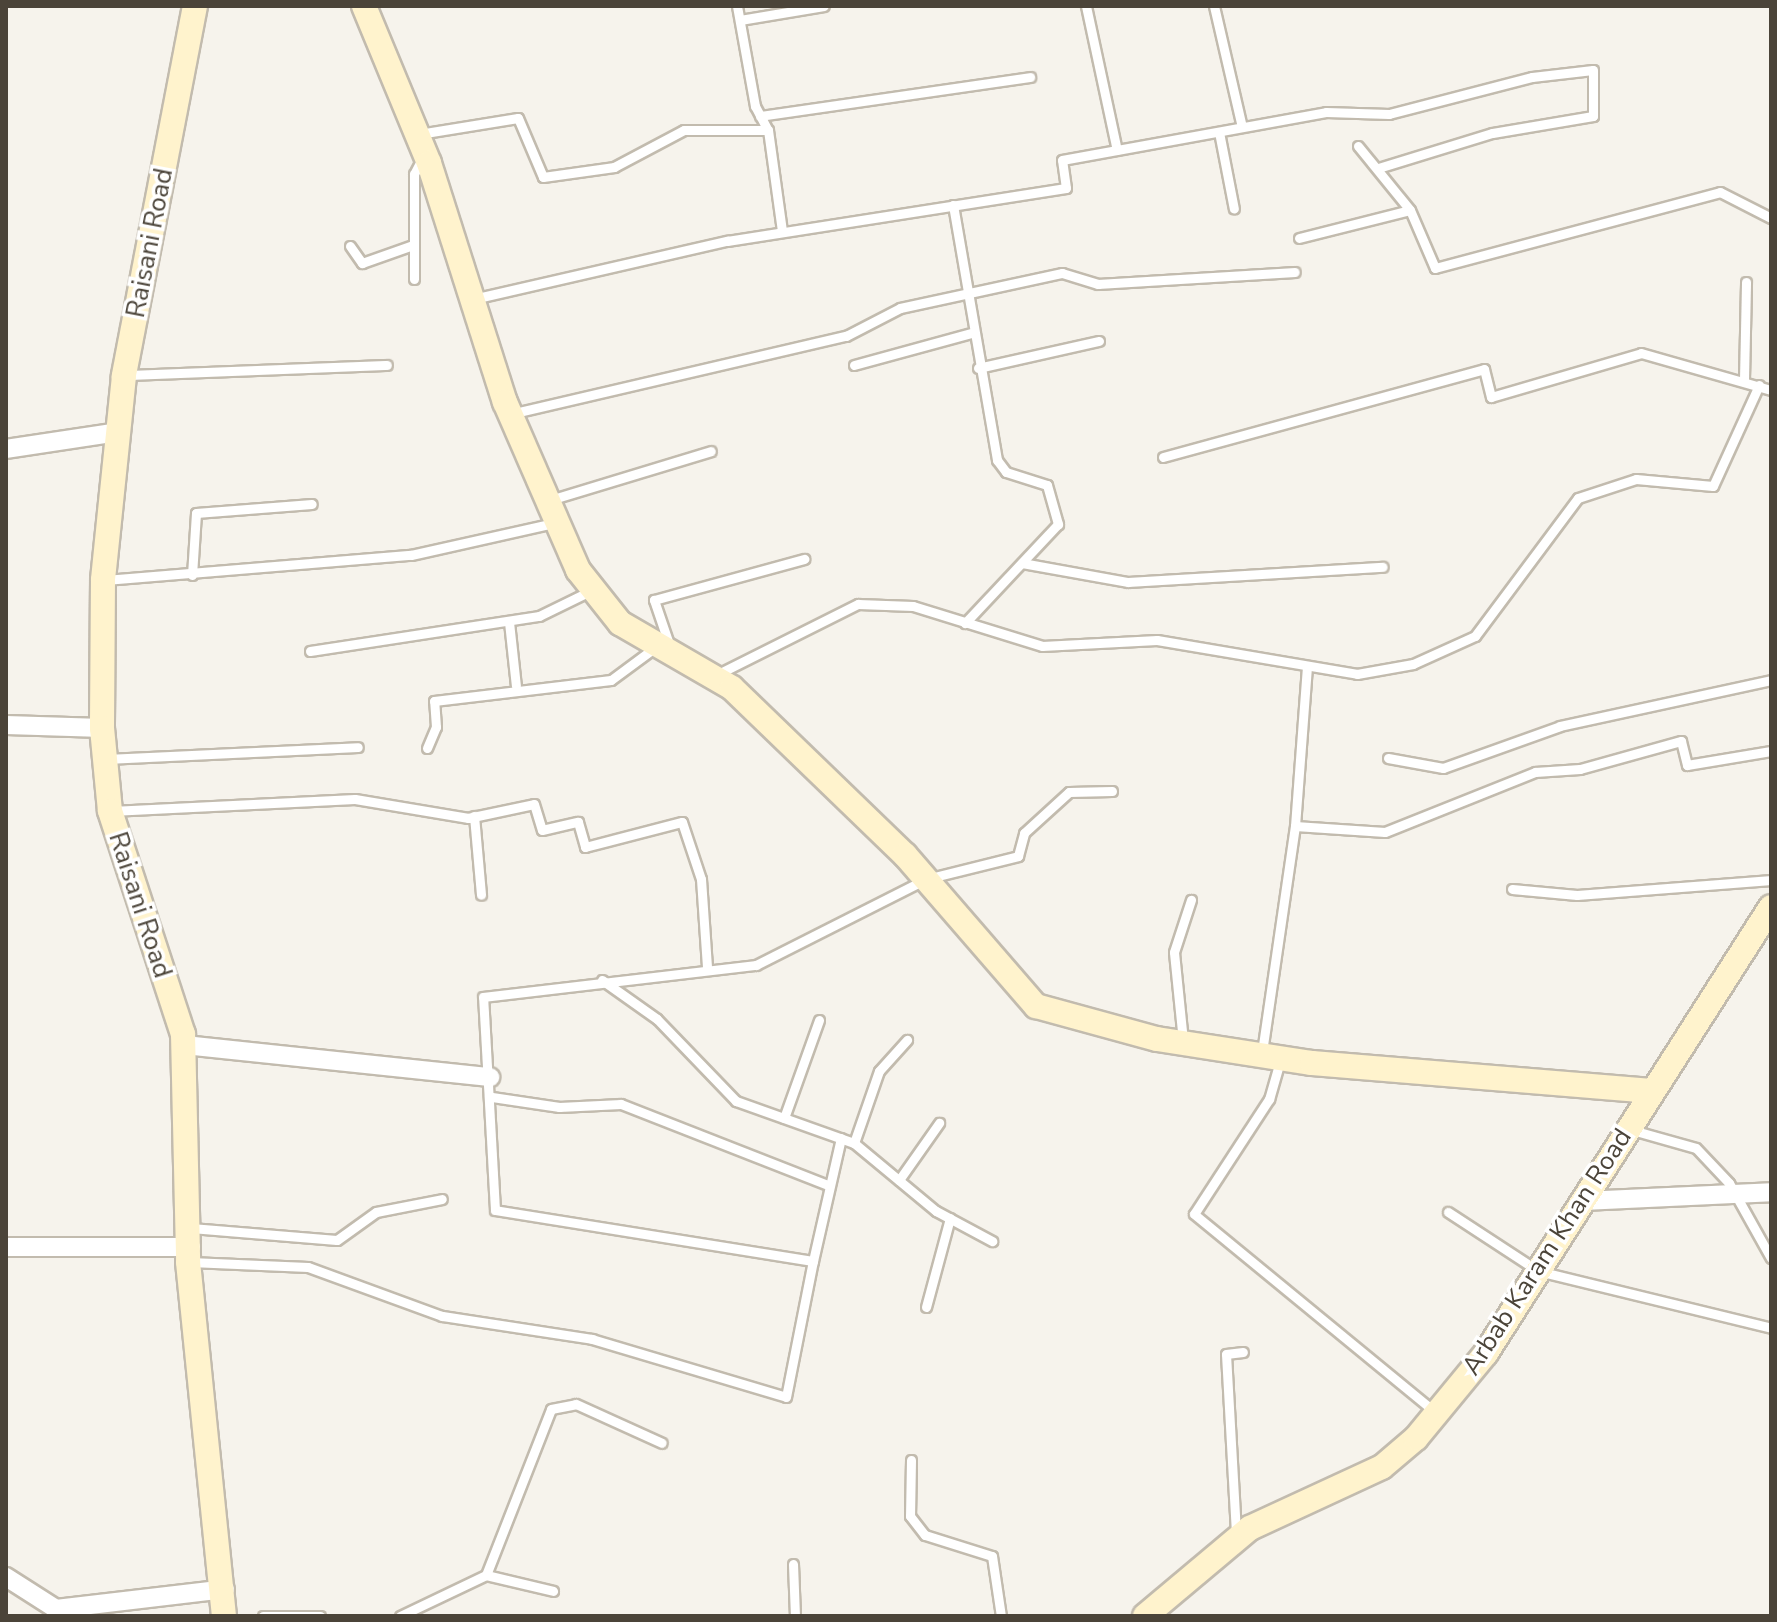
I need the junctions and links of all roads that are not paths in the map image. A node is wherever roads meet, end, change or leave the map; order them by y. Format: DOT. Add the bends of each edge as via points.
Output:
graph roads {
  1 [pos="195,6"];
  2 [pos="364,6"];
  3 [pos="737,6"];
  4 [pos="824,6"];
  5 [pos="1086,6"];
  6 [pos="1214,6"];
  7 [pos="740,20"];
  8 [pos="1030,77"];
  9 [pos="760,116"];
  10 [pos="1242,127"];
  11 [pos="768,130"];
  12 [pos="1219,132"];
  13 [pos="422,144"];
  14 [pos="1358,146"];
  15 [pos="1117,150"];
  16 [pos="1378,168"];
  17 [pos="953,205"];
  18 [pos="1234,209"];
  19 [pos="1410,210"];
  20 [pos="1771,218"];
  21 [pos="782,231"];
  22 [pos="1299,238"];
  23 [pos="413,245"];
  24 [pos="350,246"];
  25 [pos="1295,272"];
  26 [pos="414,279"];
  27 [pos="1746,282"];
  28 [pos="963,294"];
  29 [pos="473,299"];
  30 [pos="971,333"];
  31 [pos="1099,341"];
  32 [pos="387,365"];
  33 [pos="854,365"];
  34 [pos="978,368"];
  35 [pos="124,376"];
  36 [pos="1744,379"];
  37 [pos="1759,385"];
  38 [pos="1771,390"];
  39 [pos="510,414"];
  40 [pos="119,432"];
  41 [pos="6,449"];
  42 [pos="711,451"];
  43 [pos="1163,457"];
  44 [pos="312,504"];
  45 [pos="552,511"];
  46 [pos="804,559"];
  47 [pos="1022,563"];
  48 [pos="1383,567"];
  49 [pos="192,575"];
  50 [pos="103,580"];
  51 [pos="594,590"];
  52 [pos="509,622"];
  53 [pos="965,623"];
  54 [pos="666,648"];
  55 [pos="310,651"];
  56 [pos="1307,666"];
  57 [pos="714,677"];
  58 [pos="1771,680"];
  59 [pos="516,686"];
  60 [pos="6,725"];
  61 [pos="102,728"];
  62 [pos="358,747"];
  63 [pos="427,748"];
  64 [pos="1771,751"];
  65 [pos="1388,758"];
  66 [pos="106,759"];
  67 [pos="1112,791"];
  68 [pos="110,811"];
  69 [pos="474,816"];
  70 [pos="1295,826"];
  71 [pos="926,879"];
  72 [pos="1771,880"];
  73 [pos="1512,889"];
  74 [pos="481,895"];
  75 [pos="1191,900"];
  76 [pos="1771,907"];
  77 [pos="707,968"];
  78 [pos="602,980"];
  79 [pos="819,1020"];
  80 [pos="907,1040"];
  81 [pos="1183,1042"];
  82 [pos="184,1045"];
  83 [pos="1271,1056"];
  84 [pos="490,1077"];
  85 [pos="1652,1091"];
  86 [pos="492,1097"];
  87 [pos="784,1118"];
  88 [pos="939,1123"];
  89 [pos="1629,1129"];
  90 [pos="841,1138"];
  91 [pos="854,1143"];
  92 [pos="899,1180"];
  93 [pos="828,1185"];
  94 [pos="1771,1192"];
  95 [pos="1736,1196"];
  96 [pos="442,1199"];
  97 [pos="1583,1201"];
  98 [pos="1448,1212"];
  99 [pos="950,1218"];
  100 [pos="992,1241"];
  101 [pos="190,1246"];
  102 [pos="6,1247"];
  103 [pos="1771,1258"];
  104 [pos="813,1261"];
  105 [pos="1538,1271"];
  106 [pos="926,1307"];
  107 [pos="1771,1328"];
  108 [pos="1243,1352"];
  109 [pos="1436,1414"];
  110 [pos="662,1443"];
  111 [pos="911,1460"];
  112 [pos="1237,1539"];
  113 [pos="793,1564"];
  114 [pos="486,1575"];
  115 [pos="6,1577"];
  116 [pos="225,1589"];
  117 [pos="553,1591"];
  118 [pos="224,1616"];
  119 [pos="263,1616"];
  120 [pos="320,1616"];
  121 [pos="400,1616"];
  122 [pos="795,1616"];
  123 [pos="1001,1616"];
  124 [pos="1146,1616"];
  1 -- 35 [label="main road, Raisani Road"];
  2 -- 13 [label="main road"];
  3 -- 7 [label="lane"];
  4 -- 7 [label="lane"];
  5 -- 15 [label="lane"];
  6 -- 10 [label="lane"];
  7 -- 9 [label="lane"];
  8 -- 9 [label="lane"];
  9 -- 11 [label="lane"];
  10 -- 12 [label="lane"];
  10 -- 16 [label="lane" via="1326,112 1389,114 1532,77 1593,70 1593,116 1492,133"];
  11 -- 13 [label="lane" via="684,130 614,167 543,177 518,118"];
  11 -- 21 [label="lane"];
  12 -- 15 [label="lane"];
  12 -- 18 [label="lane"];
  13 -- 23 [label="lane" via="414,174"];
  13 -- 29 [label="main road"];
  14 -- 16 [label="lane"];
  15 -- 17 [label="lane" via="1062,160 1066,188"];
  16 -- 19 [label="lane"];
  17 -- 21 [label="lane"];
  17 -- 28 [label="lane"];
  19 -- 20 [label="lane" via="1435,268 1720,192"];
  19 -- 22 [label="lane"];
  21 -- 29 [label="lane"];
  23 -- 24 [label="lane" via="362,263"];
  23 -- 26 [label="lane"];
  25 -- 28 [label="lane" via="1098,284 1062,273"];
  27 -- 36 [label="lane"];
  28 -- 30 [label="lane"];
  28 -- 39 [label="lane" via="900,308 846,336"];
  29 -- 39 [label="main road"];
  30 -- 33 [label="lane"];
  30 -- 34 [label="lane"];
  31 -- 34 [label="lane"];
  32 -- 35 [label="lane"];
  34 -- 47 [label="lane" via="997,460 1006,472 1047,485 1058,524"];
  35 -- 40 [label="main road, Raisani Road"];
  36 -- 37 [label="lane"];
  36 -- 43 [label="lane" via="1641,353 1491,397 1484,369"];
  37 -- 38 [label="lane"];
  37 -- 56 [label="lane" via="1713,486 1636,479 1578,498 1475,636 1413,664 1357,674"];
  39 -- 45 [label="main road"];
  40 -- 41 [label="street"];
  40 -- 50 [label="main road, Raisani Road"];
  42 -- 45 [label="lane"];
  44 -- 49 [label="lane" via="196,513"];
  45 -- 49 [label="lane" via="411,555"];
  45 -- 51 [label="main road"];
  46 -- 54 [label="lane" via="654,600"];
  47 -- 48 [label="lane" via="1128,582"];
  47 -- 53 [label="lane"];
  49 -- 50 [label="lane"];
  50 -- 61 [label="main road, Raisani Road"];
  51 -- 52 [label="lane"];
  51 -- 54 [label="main road" via="620,623"];
  52 -- 55 [label="lane"];
  52 -- 59 [label="lane"];
  53 -- 56 [label="lane" via="1042,646 1157,640"];
  53 -- 57 [label="lane" via="913,606 858,604"];
  54 -- 57 [label="main road"];
  54 -- 59 [label="lane" via="611,680"];
  56 -- 70 [label="lane"];
  57 -- 71 [label="main road"];
  58 -- 65 [label="lane" via="1560,726 1465,764 1443,768"];
  59 -- 63 [label="lane" via="434,701 436,727"];
  60 -- 61 [label="street"];
  61 -- 66 [label="main road, Raisani Road"];
  62 -- 66 [label="lane"];
  64 -- 70 [label="lane" via="1687,765 1681,741 1580,769 1535,772 1385,832"];
  66 -- 68 [label="main road, Raisani Road"];
  67 -- 71 [label="lane" via="1069,792 1024,833 1018,856"];
  68 -- 69 [label="lane" via="355,799"];
  68 -- 82 [label="main road, Raisani Road"];
  69 -- 74 [label="lane"];
  69 -- 77 [label="lane" via="534,804 542,830 578,822 585,847 682,822 701,879"];
  70 -- 83 [label="lane"];
  71 -- 77 [label="lane" via="756,965"];
  71 -- 81 [label="main road" via="1036,1006"];
  72 -- 73 [label="lane" via="1577,895"];
  75 -- 81 [label="lane" via="1174,952"];
  76 -- 85 [label="main road, Arbab Karam Khan Road"];
  77 -- 78 [label="lane"];
  78 -- 84 [label="lane" via="483,997"];
  78 -- 87 [label="lane" via="657,1019 736,1101"];
  79 -- 87 [label="lane"];
  80 -- 91 [label="lane" via="879,1071"];
  81 -- 83 [label="main road"];
  82 -- 84 [label="street"];
  82 -- 101 [label="main road, Raisani Road"];
  83 -- 85 [label="main road"];
  83 -- 109 [label="lane" via="1269,1099 1194,1214"];
  84 -- 86 [label="lane"];
  85 -- 89 [label="main road, Arbab Karam Khan Road"];
  86 -- 93 [label="lane" via="559,1107 621,1104"];
  86 -- 104 [label="lane" via="495,1210"];
  87 -- 90 [label="lane"];
  88 -- 92 [label="lane"];
  89 -- 95 [label="lane" via="1696,1148"];
  89 -- 97 [label="main road, Arbab Karam Khan Road"];
  90 -- 91 [label="lane"];
  90 -- 93 [label="lane"];
  91 -- 92 [label="lane"];
  92 -- 99 [label="lane"];
  93 -- 104 [label="lane"];
  94 -- 95 [label="street"];
  95 -- 97 [label="street"];
  95 -- 103 [label="lane"];
  96 -- 101 [label="lane" via="376,1212 337,1240"];
  97 -- 105 [label="main road, Arbab Karam Khan Road"];
  98 -- 105 [label="lane"];
  99 -- 100 [label="lane"];
  99 -- 106 [label="lane"];
  101 -- 102 [label="street"];
  101 -- 104 [label="lane" via="308,1267 442,1316 592,1339 786,1397"];
  101 -- 116 [label="main road, Raisani Road"];
  105 -- 107 [label="lane"];
  105 -- 109 [label="main road, Arbab Karam Khan Road"];
  108 -- 112 [label="lane" via="1226,1354"];
  109 -- 112 [label="main road, Arbab Karam Khan Road" via="1382,1467"];
  110 -- 114 [label="lane" via="576,1404 551,1409"];
  111 -- 123 [label="lane" via="910,1516 925,1535 992,1556"];
  112 -- 124 [label="main road, Arbab Karam Khan Road"];
  113 -- 122 [label="lane"];
  114 -- 117 [label="lane"];
  114 -- 121 [label="lane"];
  115 -- 116 [label="street" via="56,1609"];
  116 -- 118 [label="main road, Raisani Road"];
  119 -- 120 [label="lane"];
}
